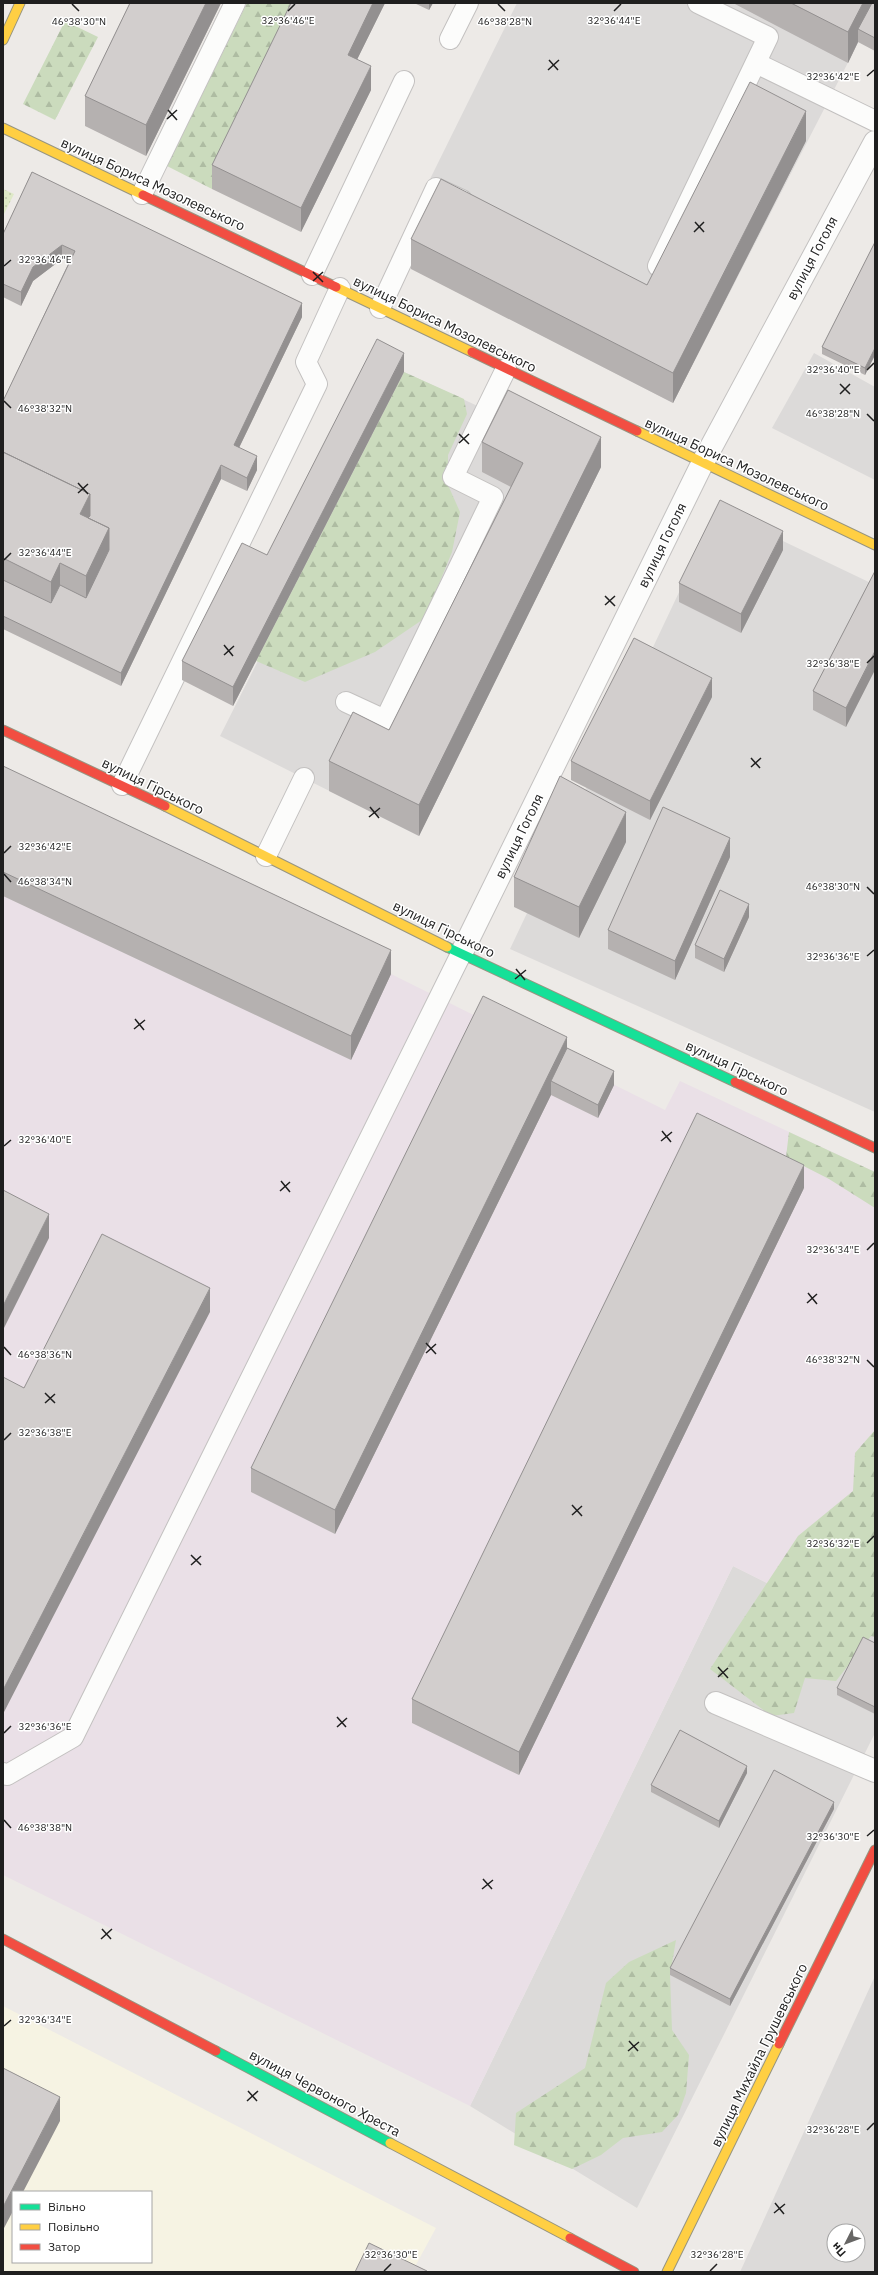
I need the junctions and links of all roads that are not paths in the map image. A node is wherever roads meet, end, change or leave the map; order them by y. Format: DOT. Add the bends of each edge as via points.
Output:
graph roads {
  1 [pos="20,3"];
  2 [pos="235,3"];
  3 [pos="468,3"];
  4 [pos="698,3"];
  5 [pos="450,39"];
  6 [pos="3,40"];
  7 [pos="756,63"];
  8 [pos="404,81"];
  9 [pos="875,120"];
  10 [pos="3,128"];
  11 [pos="875,142"];
  12 [pos="142,194"];
  13 [pos="478,207"];
  14 [pos="312,275"];
  15 [pos="651,279"];
  16 [pos="340,288"];
  17 [pos="380,308"];
  18 [pos="506,369"];
  19 [pos="702,464"];
  20 [pos="875,545"];
  21 [pos="346,702"];
  22 [pos="3,730"];
  23 [pos="304,778"];
  24 [pos="122,785"];
  25 [pos="266,856"];
  26 [pos="461,954"];
  27 [pos="875,1148"];
  28 [pos="716,1703"];
  29 [pos="875,1771"];
  30 [pos="3,1773"];
  31 [pos="875,1850"];
  32 [pos="3,1938"];
  33 [pos="634,2272"];
  34 [pos="667,2272"];
  1 -- 6 [label="street"];
  2 -- 12 [label="lane"];
  3 -- 5 [label="lane"];
  4 -- 7 [label="lane" via="768,37"];
  7 -- 9 [label="lane"];
  7 -- 15 [label="lane"];
  8 -- 14 [label="lane"];
  10 -- 12 [label="street, вулиця Бориса Мозолевського"];
  11 -- 19 [label="street, вулиця Гоголя"];
  12 -- 14 [label="street, вулиця Бориса Мозолевського"];
  13 -- 17 [label="lane" via="436,188"];
  14 -- 16 [label="street, вулиця Бориса Мозолевського"];
  16 -- 17 [label="street, вулиця Бориса Мозолевського"];
  16 -- 24 [label="lane" via="306,362 317,384"];
  17 -- 18 [label="street, вулиця Бориса Мозолевського"];
  18 -- 19 [label="street, вулиця Бориса Мозолевського"];
  18 -- 21 [label="lane" via="453,477 494,496 385,720"];
  19 -- 20 [label="street, вулиця Бориса Мозолевського"];
  19 -- 26 [label="street, вулиця Гоголя"];
  22 -- 24 [label="street, вулиця Гірського"];
  23 -- 25 [label="lane"];
  24 -- 25 [label="street, вулиця Гірського"];
  25 -- 26 [label="street, вулиця Гірського"];
  26 -- 27 [label="street, вулиця Гірського"];
  26 -- 30 [label="lane" via="73,1737 6,1775"];
  28 -- 29 [label="street"];
  31 -- 34 [label="street, вулиця Михайла Грушевського"];
  32 -- 33 [label="street, вулиця Червоного Хреста"];
}
